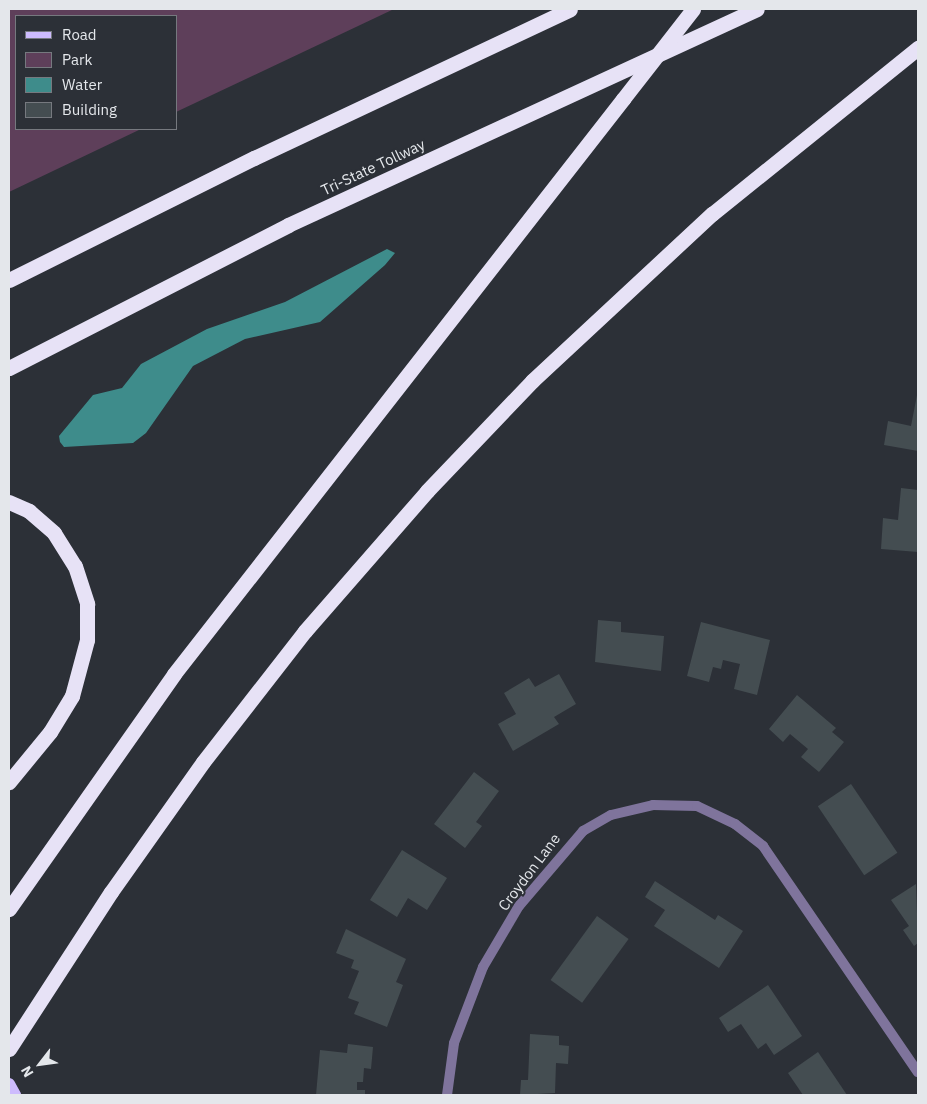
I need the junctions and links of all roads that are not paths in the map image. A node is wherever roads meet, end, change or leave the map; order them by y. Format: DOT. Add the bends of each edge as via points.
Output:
graph roads {
  1 [pos="570,9"];
  2 [pos="693,9"];
  3 [pos="757,9"];
  4 [pos="918,48"];
  5 [pos="9,280"];
  6 [pos="9,368"];
  7 [pos="9,502"];
  8 [pos="34,754"];
  9 [pos="9,769"];
  10 [pos="9,782"];
  11 [pos="9,909"];
  12 [pos="9,1048"];
  13 [pos="918,1072"];
  14 [pos="9,1084"];
  15 [pos="16,1095"];
  16 [pos="447,1095"];
  1 -- 5 [label="highway" via="254,158"];
  2 -- 11 [label="highway, bridge" via="174,674"];
  3 -- 6 [label="highway, Tri-State Tollway" via="279,230"];
  4 -- 12 [label="highway" via="697,227 532,381 433,484 310,624 208,754 111,892"];
  7 -- 8 [label="highway" via="29,511 54,533 74,566 87,604 82,672 72,696"];
  8 -- 9 [label="highway"];
  8 -- 10 [label="highway"];
  13 -- 16 [label="street, Croydon Lane" via="762,846 734,824 697,806 653,805 611,814 583,831 519,906 483,967 454,1043"];
  14 -- 15 [label="main road"];
}
